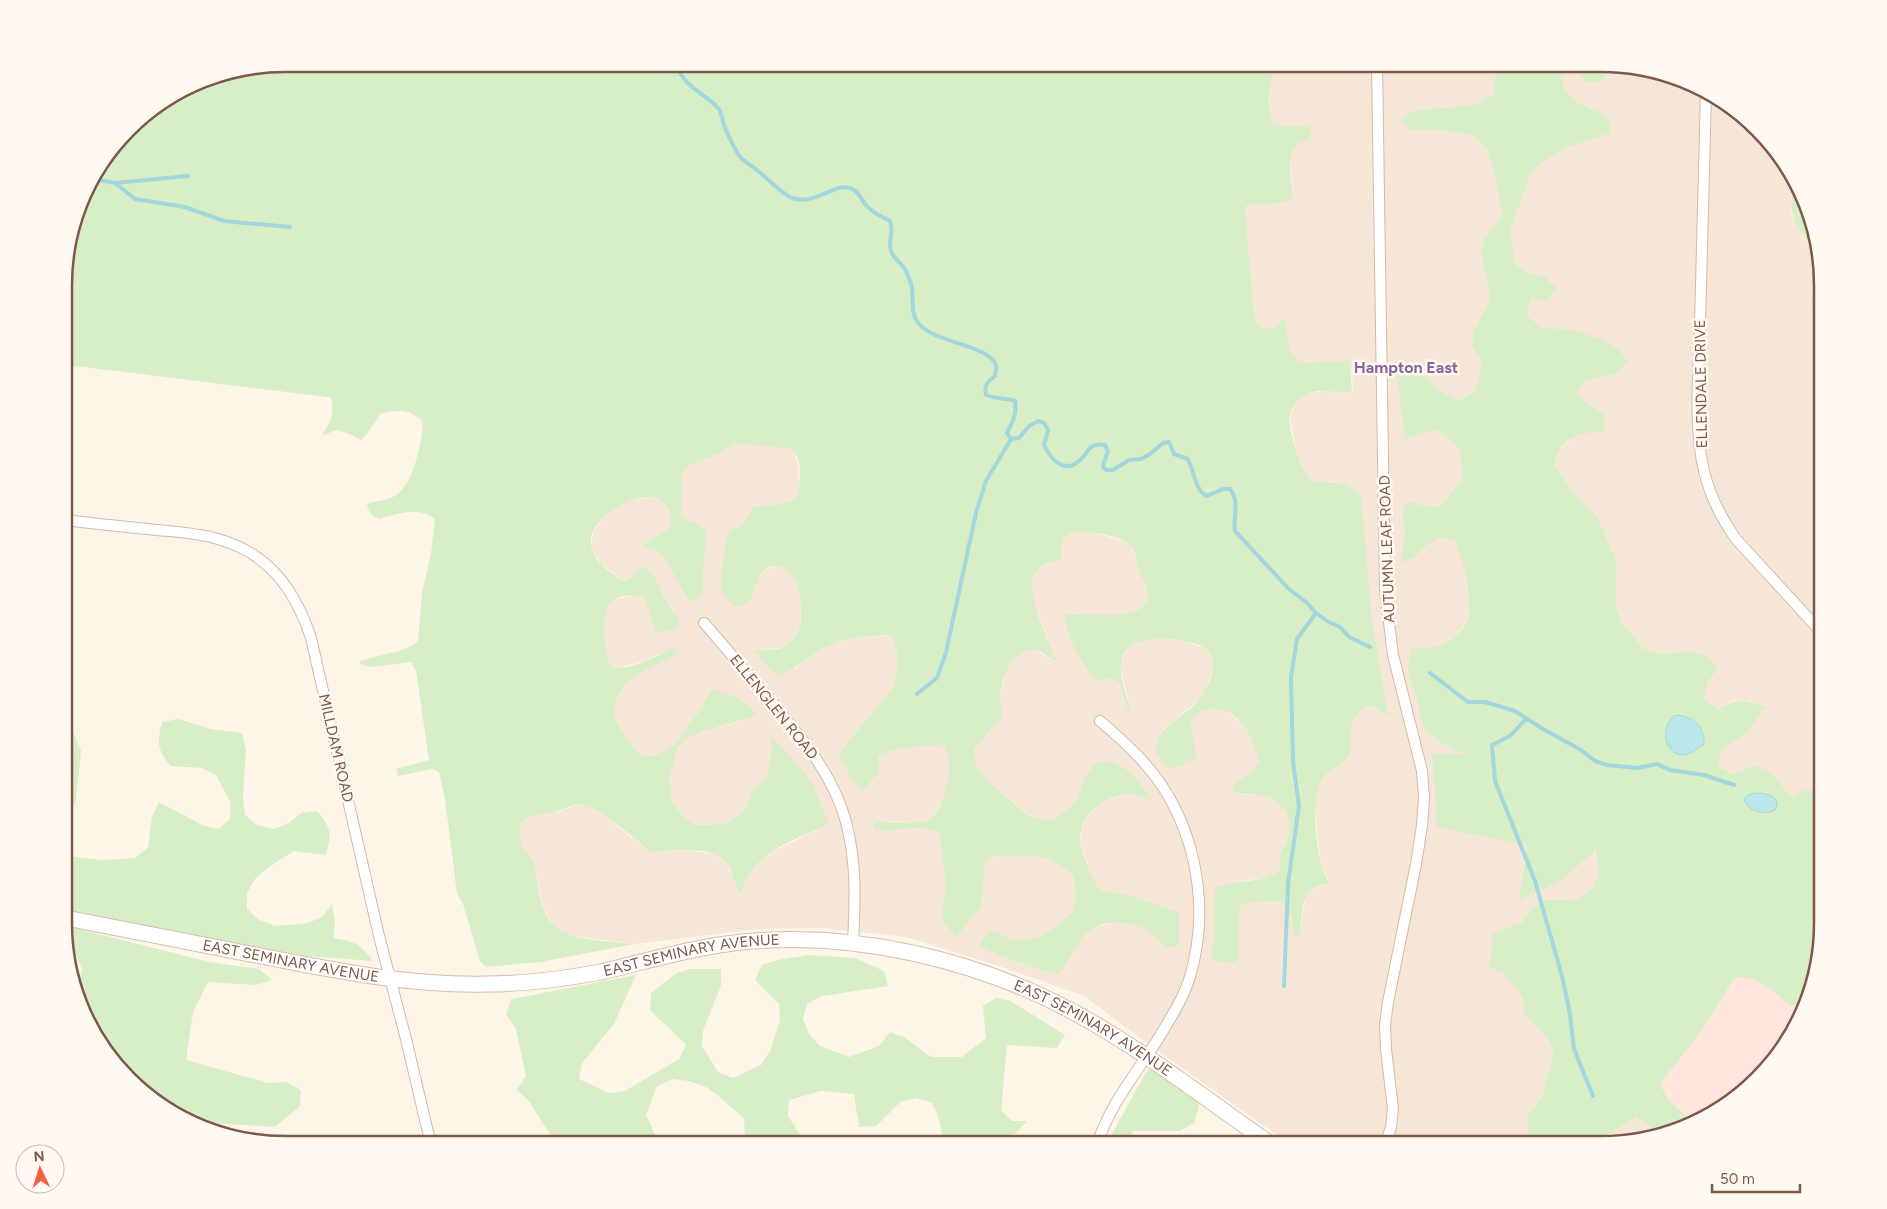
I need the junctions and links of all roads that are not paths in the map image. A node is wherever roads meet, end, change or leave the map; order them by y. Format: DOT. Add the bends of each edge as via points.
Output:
graph roads {
  1 [pos="1377,72"];
  2 [pos="1706,100"];
  3 [pos="72,521"];
  4 [pos="704,623"];
  5 [pos="1814,624"];
  6 [pos="1100,721"];
  7 [pos="72,919"];
  8 [pos="853,943"];
  9 [pos="390,979"];
  10 [pos="1146,1057"];
  11 [pos="429,1136"];
  12 [pos="1101,1136"];
  13 [pos="1259,1136"];
  14 [pos="1388,1136"];
  1 -- 14 [label="street, AUTUMN LEAF ROAD" via="1386,590 1393,655 1422,771 1424,798 1416,864 1385,1026 1393,1109"];
  2 -- 5 [label="street, ELLENDALE DRIVE" via="1698,380 1703,468 1724,522 1747,552"];
  3 -- 9 [label="street, MILLDAM ROAD" via="218,539 258,558 276,572 290,592 303,614 311,638"];
  4 -- 8 [label="street, ELLENGLEN ROAD" via="796,731 835,792 846,822 854,861"];
  6 -- 10 [label="street" via="1145,764 1168,796 1186,833 1198,875 1197,943 1188,982"];
  7 -- 9 [label="street, EAST SEMINARY AVENUE"];
  8 -- 9 [label="street, EAST SEMINARY AVENUE" via="764,941 720,945 601,972 543,981 441,984"];
  8 -- 10 [label="street, EAST SEMINARY AVENUE" via="901,950 998,978 1044,997"];
  9 -- 11 [label="street, MILLDAM ROAD"];
  10 -- 12 [label="street" via="1112,1107"];
  10 -- 13 [label="street, EAST SEMINARY AVENUE"];
}
